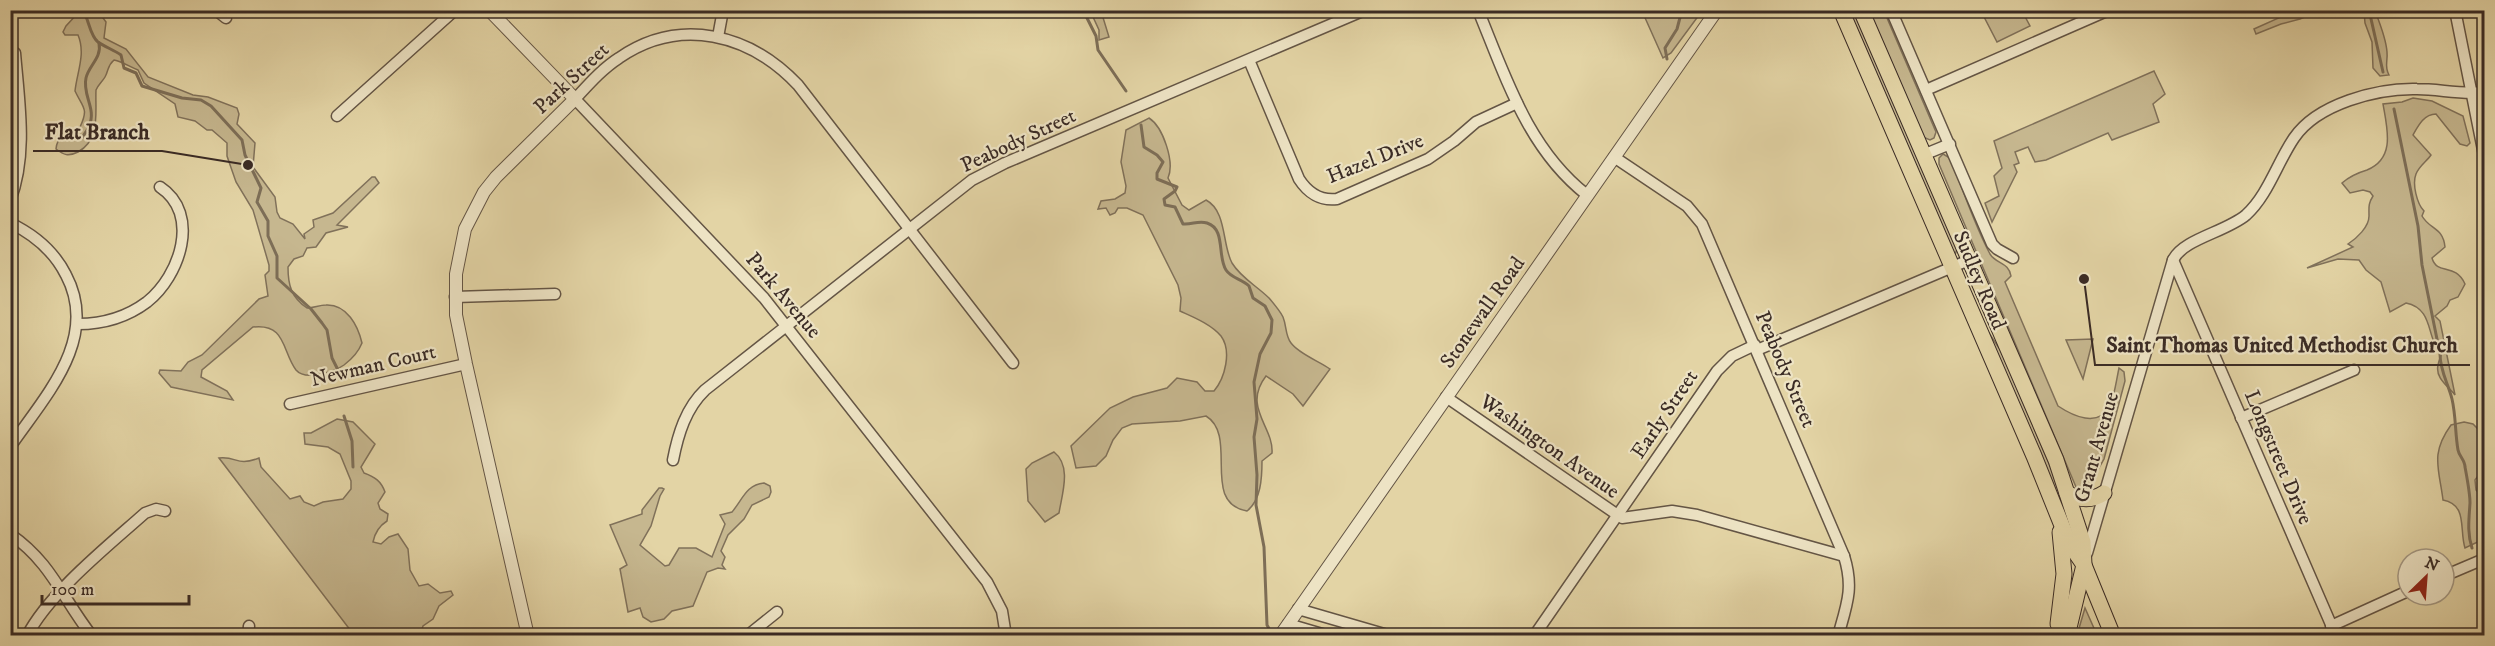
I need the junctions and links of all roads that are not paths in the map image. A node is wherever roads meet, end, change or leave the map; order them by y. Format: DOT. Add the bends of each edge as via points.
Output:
graph roads {
  1 [pos="216,10"];
  2 [pos="455,10"];
  3 [pos="489,10"];
  4 [pos="723,10"];
  5 [pos="1365,10"];
  6 [pos="1478,10"];
  7 [pos="1717,10"];
  8 [pos="1841,10"];
  9 [pos="1861,10"];
  10 [pos="1891,10"];
  11 [pos="2109,10"];
  12 [pos="2455,10"];
  13 [pos="226,18"];
  14 [pos="718,37"];
  15 [pos="15,53"];
  16 [pos="1249,60"];
  17 [pos="1926,90"];
  18 [pos="2484,92"];
  19 [pos="2471,94"];
  20 [pos="574,99"];
  21 [pos="1517,103"];
  22 [pos="337,116"];
  23 [pos="1950,144"];
  24 [pos="1923,155"];
  25 [pos="2484,155"];
  26 [pos="1614,157"];
  27 [pos="160,187"];
  28 [pos="1587,195"];
  29 [pos="10,201"];
  30 [pos="10,223"];
  31 [pos="909,229"];
  32 [pos="2013,258"];
  33 [pos="1969,260"];
  34 [pos="2173,260"];
  35 [pos="1952,267"];
  36 [pos="555,294"];
  37 [pos="455,297"];
  38 [pos="78,324"];
  39 [pos="786,326"];
  40 [pos="1756,347"];
  41 [pos="1013,363"];
  42 [pos="466,364"];
  43 [pos="2354,370"];
  44 [pos="1446,397"];
  45 [pos="290,404"];
  46 [pos="2241,417"];
  47 [pos="10,447"];
  48 [pos="673,460"];
  49 [pos="2067,493"];
  50 [pos="2104,493"];
  51 [pos="165,511"];
  52 [pos="1618,517"];
  53 [pos="2058,517"];
  54 [pos="10,534"];
  55 [pos="1844,556"];
  56 [pos="2484,559"];
  57 [pos="2084,565"];
  58 [pos="2456,571"];
  59 [pos="62,591"];
  60 [pos="2396,597"];
  61 [pos="1298,609"];
  62 [pos="777,612"];
  63 [pos="1288,624"];
  64 [pos="2333,631"];
  65 [pos="2060,632"];
  66 [pos="27,636"];
  67 [pos="92,636"];
  68 [pos="528,636"];
  69 [pos="747,636"];
  70 [pos="1006,636"];
  71 [pos="1280,636"];
  72 [pos="1329,636"];
  73 [pos="1391,636"];
  74 [pos="1534,636"];
  75 [pos="1838,636"];
  76 [pos="2113,636"];
  1 -- 13 [label="street"];
  2 -- 22 [label="street"];
  3 -- 20 [label="street, Park Avenue"];
  4 -- 14 [label="street"];
  5 -- 16 [label="street, Peabody Street"];
  6 -- 21 [label="street"];
  7 -- 26 [label="street, Stonewall Road"];
  8 -- 35 [label="main road, Sudley Road"];
  9 -- 24 [label="main road, Sudley Road"];
  10 -- 17 [label="street"];
  11 -- 17 [label="street"];
  12 -- 19 [label="street"];
  14 -- 20 [label="street, Park Street" via="667,38 636,48 606,68"];
  14 -- 31 [label="street, Park Street" via="755,50 788,74"];
  15 -- 29 [label="street" via="20,149"];
  16 -- 21 [label="street, Hazel Drive" via="1299,179 1313,195 1329,199 1428,159 1476,122"];
  16 -- 31 [label="street, Peabody Street" via="986,172"];
  17 -- 23 [label="street"];
  18 -- 19 [label="street"];
  19 -- 25 [label="street"];
  19 -- 34 [label="street" via="2395,90 2325,110 2294,138 2264,192 2246,215 2185,247"];
  20 -- 37 [label="street, Park Street" via="496,177 474,208 459,250"];
  20 -- 39 [label="street, Park Avenue" via="687,215"];
  21 -- 28 [label="street" via="1536,141"];
  23 -- 24 [label="street"];
  23 -- 32 [label="street" via="1992,244"];
  24 -- 33 [label="main road, Sudley Road"];
  26 -- 28 [label="street, Stonewall Road"];
  26 -- 40 [label="street, Peabody Street" via="1695,214"];
  27 -- 38 [label="street" via="172,198 182,224 180,253 168,279 148,301 124,315"];
  28 -- 44 [label="street, Stonewall Road"];
  30 -- 38 [label="street" via="37,239 60,262 73,290"];
  31 -- 39 [label="street, Peabody Street"];
  31 -- 41 [label="street, Park Street"];
  33 -- 35 [label="street, Early Street"];
  33 -- 49 [label="main road, Sudley Road"];
  34 -- 46 [label="street, Longstreet Drive"];
  34 -- 50 [label="street, Grant Avenue"];
  35 -- 40 [label="street, Early Street"];
  35 -- 53 [label="main road, Sudley Road"];
  36 -- 37 [label="street"];
  37 -- 42 [label="street, Park Street"];
  38 -- 47 [label="street" via="62,369"];
  39 -- 48 [label="street, Peabody Street" via="697,398 684,423"];
  39 -- 70 [label="street, Park Avenue" via="987,582 1002,611"];
  40 -- 52 [label="street, Early Street" via="1732,356 1718,371"];
  40 -- 55 [label="street, Peabody Street"];
  42 -- 45 [label="street, Newman Court"];
  42 -- 68 [label="street, Park Street"];
  43 -- 46 [label="street"];
  44 -- 52 [label="street, Washington Avenue"];
  44 -- 61 [label="street, Stonewall Road"];
  46 -- 64 [label="street, Longstreet Drive"];
  49 -- 50 [label="main road" via="2081,499"];
  49 -- 57 [label="main road, Sudley Road" via="2081,535"];
  50 -- 57 [label="street, Grant Avenue"];
  51 -- 59 [label="street" via="145,513"];
  52 -- 55 [label="street, Washington Avenue" via="1672,511 1697,514"];
  52 -- 74 [label="street, Early Street"];
  53 -- 57 [label="main road, Sudley Road"];
  53 -- 65 [label="main road" via="2064,574"];
  54 -- 59 [label="street" via="36,555"];
  55 -- 75 [label="street, Peabody Street" via="1851,585"];
  56 -- 58 [label="street"];
  57 -- 65 [label="main road, Grant Avenue" via="2069,591"];
  57 -- 76 [label="main road, Sudley Road"];
  59 -- 66 [label="street" via="43,609"];
  59 -- 67 [label="street"];
  60 -- 64 [label="street"];
  61 -- 63 [label="street, Stonewall Road"];
  61 -- 73 [label="street"];
  62 -- 69 [label="street"];
  63 -- 71 [label="street, Stonewall Road"];
  63 -- 72 [label="street"];
}
